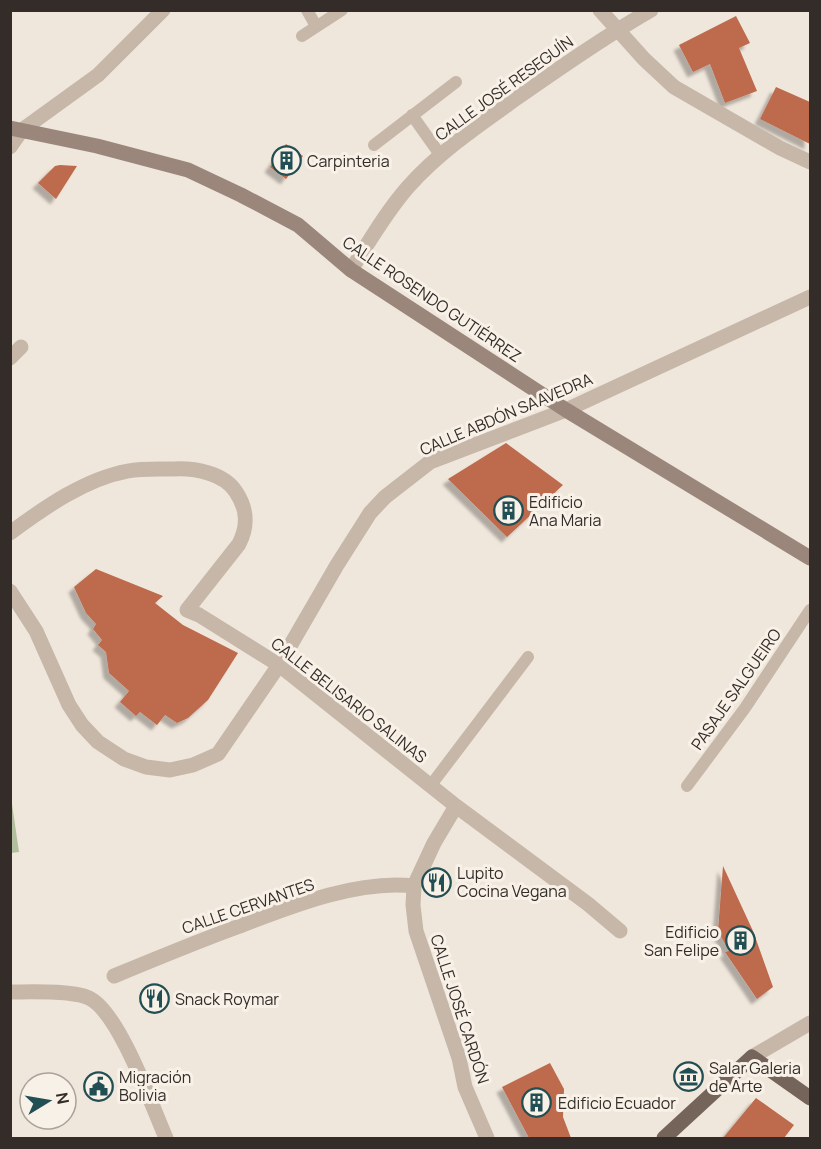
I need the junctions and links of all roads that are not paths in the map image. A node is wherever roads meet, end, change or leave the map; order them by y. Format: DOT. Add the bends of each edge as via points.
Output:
graph roads {
  1 [pos="163,10"];
  2 [pos="307,10"];
  3 [pos="342,10"];
  4 [pos="600,10"];
  5 [pos="651,10"];
  6 [pos="316,26"];
  7 [pos="616,30"];
  8 [pos="302,36"];
  9 [pos="456,82"];
  10 [pos="412,115"];
  11 [pos="16,129"];
  12 [pos="374,145"];
  13 [pos="10,147"];
  14 [pos="441,156"];
  15 [pos="810,162"];
  16 [pos="351,270"];
  17 [pos="810,297"];
  18 [pos="566,410"];
  19 [pos="10,533"];
  20 [pos="810,558"];
  21 [pos="10,591"];
  22 [pos="810,610"];
  23 [pos="528,657"];
  24 [pos="279,665"];
  25 [pos="431,785"];
  26 [pos="687,786"];
  27 [pos="456,806"];
  28 [pos="414,886"];
  29 [pos="620,931"];
  30 [pos="114,976"];
  31 [pos="10,992"];
  32 [pos="810,1023"];
  33 [pos="752,1057"];
  34 [pos="810,1098"];
  35 [pos="166,1138"];
  36 [pos="487,1138"];
  37 [pos="664,1138"];
  1 -- 11 [label="street" via="98,75"];
  2 -- 6 [label="lane"];
  3 -- 6 [label="lane"];
  4 -- 7 [label="street"];
  5 -- 7 [label="street, CALLE JOSÉ RESEGUÍN"];
  6 -- 8 [label="lane"];
  7 -- 14 [label="street, CALLE JOSÉ RESEGUÍN"];
  7 -- 15 [label="street" via="674,87"];
  9 -- 10 [label="lane"];
  10 -- 12 [label="lane"];
  10 -- 14 [label="lane"];
  11 -- 13 [label="street"];
  11 -- 16 [label="street, CALLE ROSENDO GUTIÉRREZ" via="188,170 298,225"];
  14 -- 16 [label="street, CALLE JOSÉ RESEGUÍN" via="408,187"];
  16 -- 18 [label="street, CALLE ROSENDO GUTIÉRREZ"];
  17 -- 18 [label="street, CALLE ABDÓN SAAVEDRA"];
  18 -- 20 [label="street, CALLE ROSENDO GUTIÉRREZ"];
  18 -- 24 [label="street, CALLE ABDÓN SAAVEDRA" via="430,462 385,497 370,513 337,565"];
  19 -- 24 [label="street, CALLE BELISARIO SALINAS" via="70,493 129,470 188,468 225,481 245,508 244,534 187,610"];
  21 -- 24 [label="street, CALLE ABDÓN SAAVEDRA" via="36,630 82,725 98,742 124,759 146,767 170,770 218,754"];
  22 -- 26 [label="lane, PASAJE SALGUEIRO"];
  23 -- 25 [label="lane"];
  24 -- 25 [label="street, CALLE BELISARIO SALINAS"];
  25 -- 27 [label="street, CALLE BELISARIO SALINAS"];
  27 -- 28 [label="street"];
  27 -- 29 [label="street, CALLE BELISARIO SALINAS"];
  28 -- 30 [label="street, CALLE CERVANTES" via="371,886 296,904"];
  28 -- 36 [label="street, CALLE JOSÉ CARDÓN" via="416,931 465,1086"];
  31 -- 35 [label="street" via="66,994 89,998 99,1006 121,1033"];
  32 -- 33 [label="street"];
  33 -- 34 [label="main road"];
  33 -- 37 [label="main road"];
}
